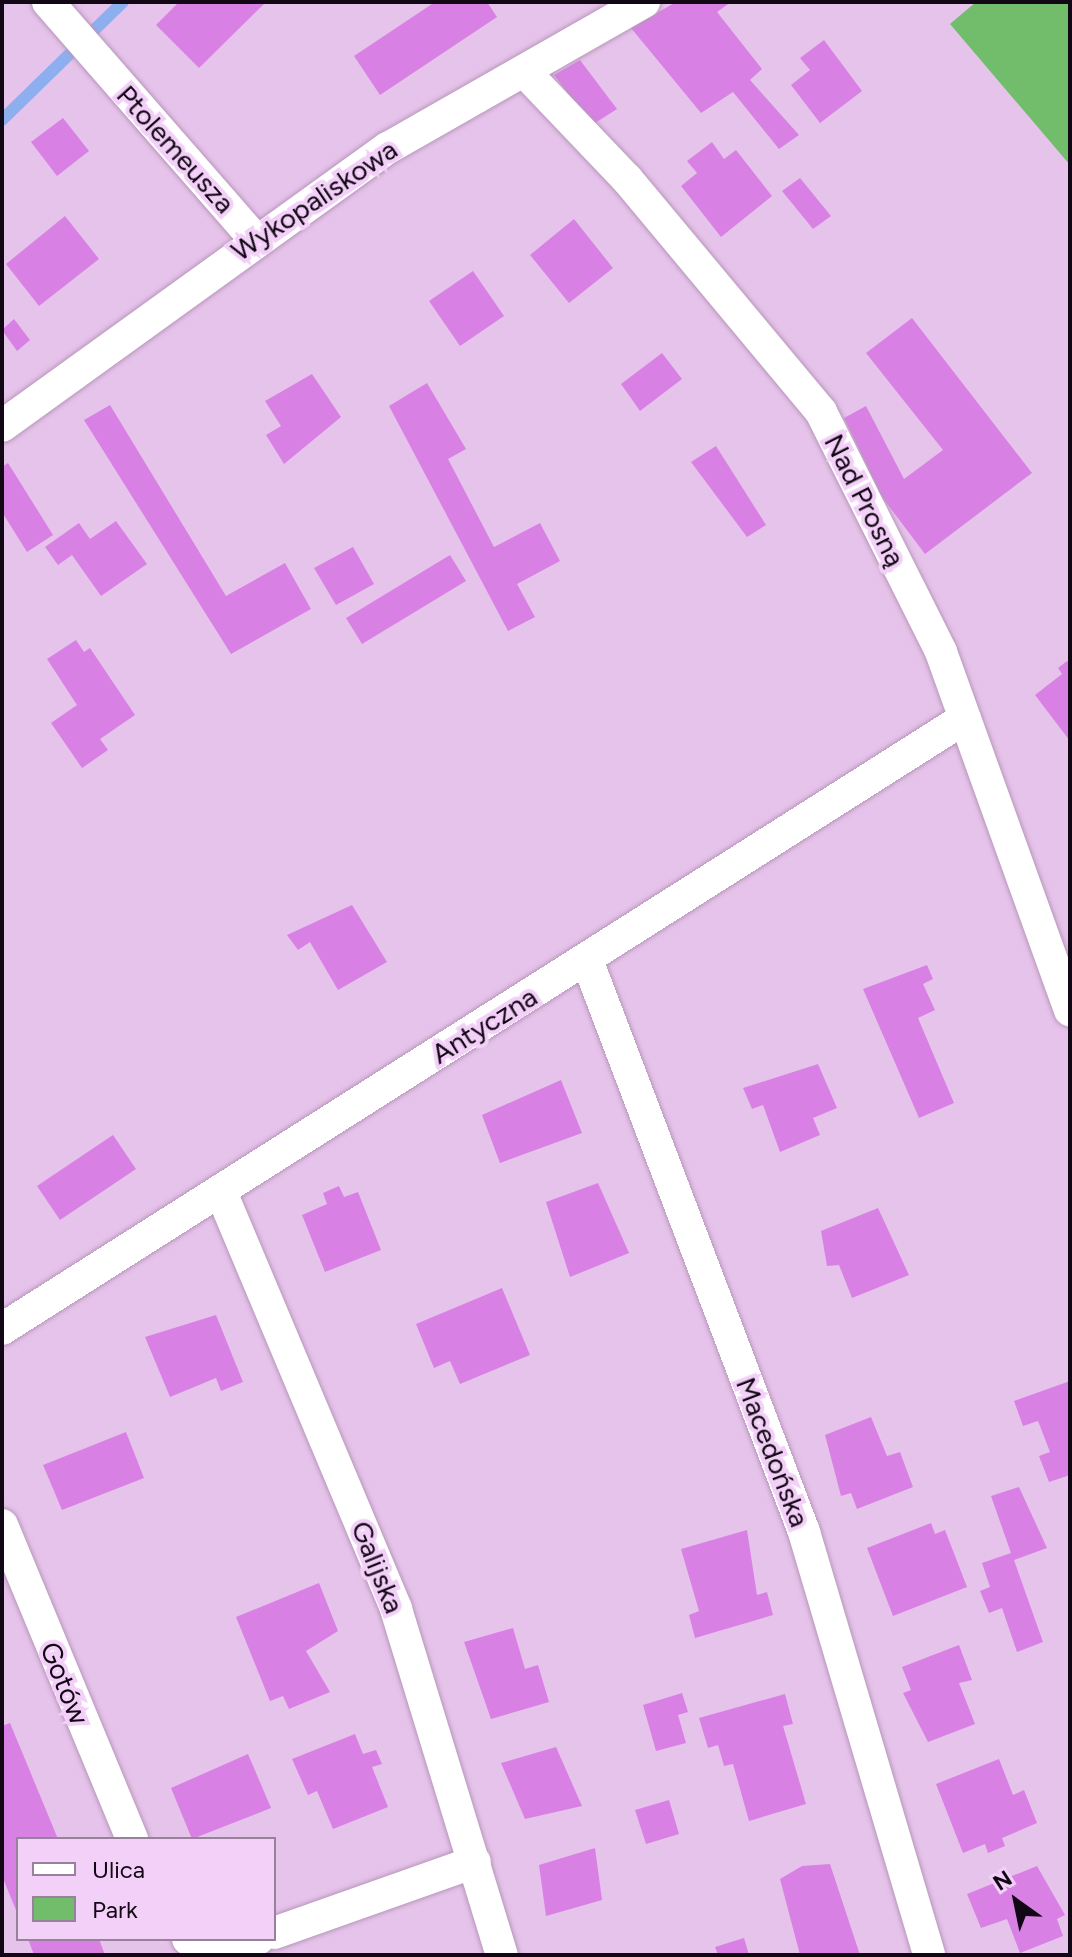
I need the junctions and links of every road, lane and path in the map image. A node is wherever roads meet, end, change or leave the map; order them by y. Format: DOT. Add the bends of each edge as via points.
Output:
graph roads {
  1 [pos="644,2"];
  2 [pos="52,6"];
  3 [pos="524,71"];
  4 [pos="254,238"];
  5 [pos="2,426"];
  6 [pos="965,718"];
  7 [pos="587,960"];
  8 [pos="1070,1011"];
  9 [pos="221,1192"];
  10 [pos="2,1329"];
  11 [pos="2,1525"];
  12 [pos="131,1837"];
  13 [pos="475,1862"];
  14 [pos="276,1932"];
  15 [pos="194,1941"];
  16 [pos="247,1941"];
  17 [pos="502,1955"];
  18 [pos="929,1955"];
  1 -- 3 [label="street, Wykopaliskowa"];
  2 -- 4 [label="street, Ptolemeusza"];
  3 -- 4 [label="street, Wykopaliskowa" via="388,148"];
  3 -- 6 [label="street, Nad Prosną" via="627,179 821,412 941,652"];
  4 -- 5 [label="street, Wykopaliskowa"];
  6 -- 7 [label="street, Antyczna"];
  6 -- 8 [label="street, Nad Prosną"];
  7 -- 9 [label="street, Antyczna"];
  7 -- 18 [label="street, Macedońska" via="804,1532"];
  9 -- 10 [label="street, Antyczna"];
  9 -- 13 [label="street, Galijska" via="396,1609"];
  11 -- 12 [label="street, Gotów"];
  13 -- 14 [label="street"];
  13 -- 17 [label="street, Galijska"];
  15 -- 16 [label="street" via="213,1947"];
}
